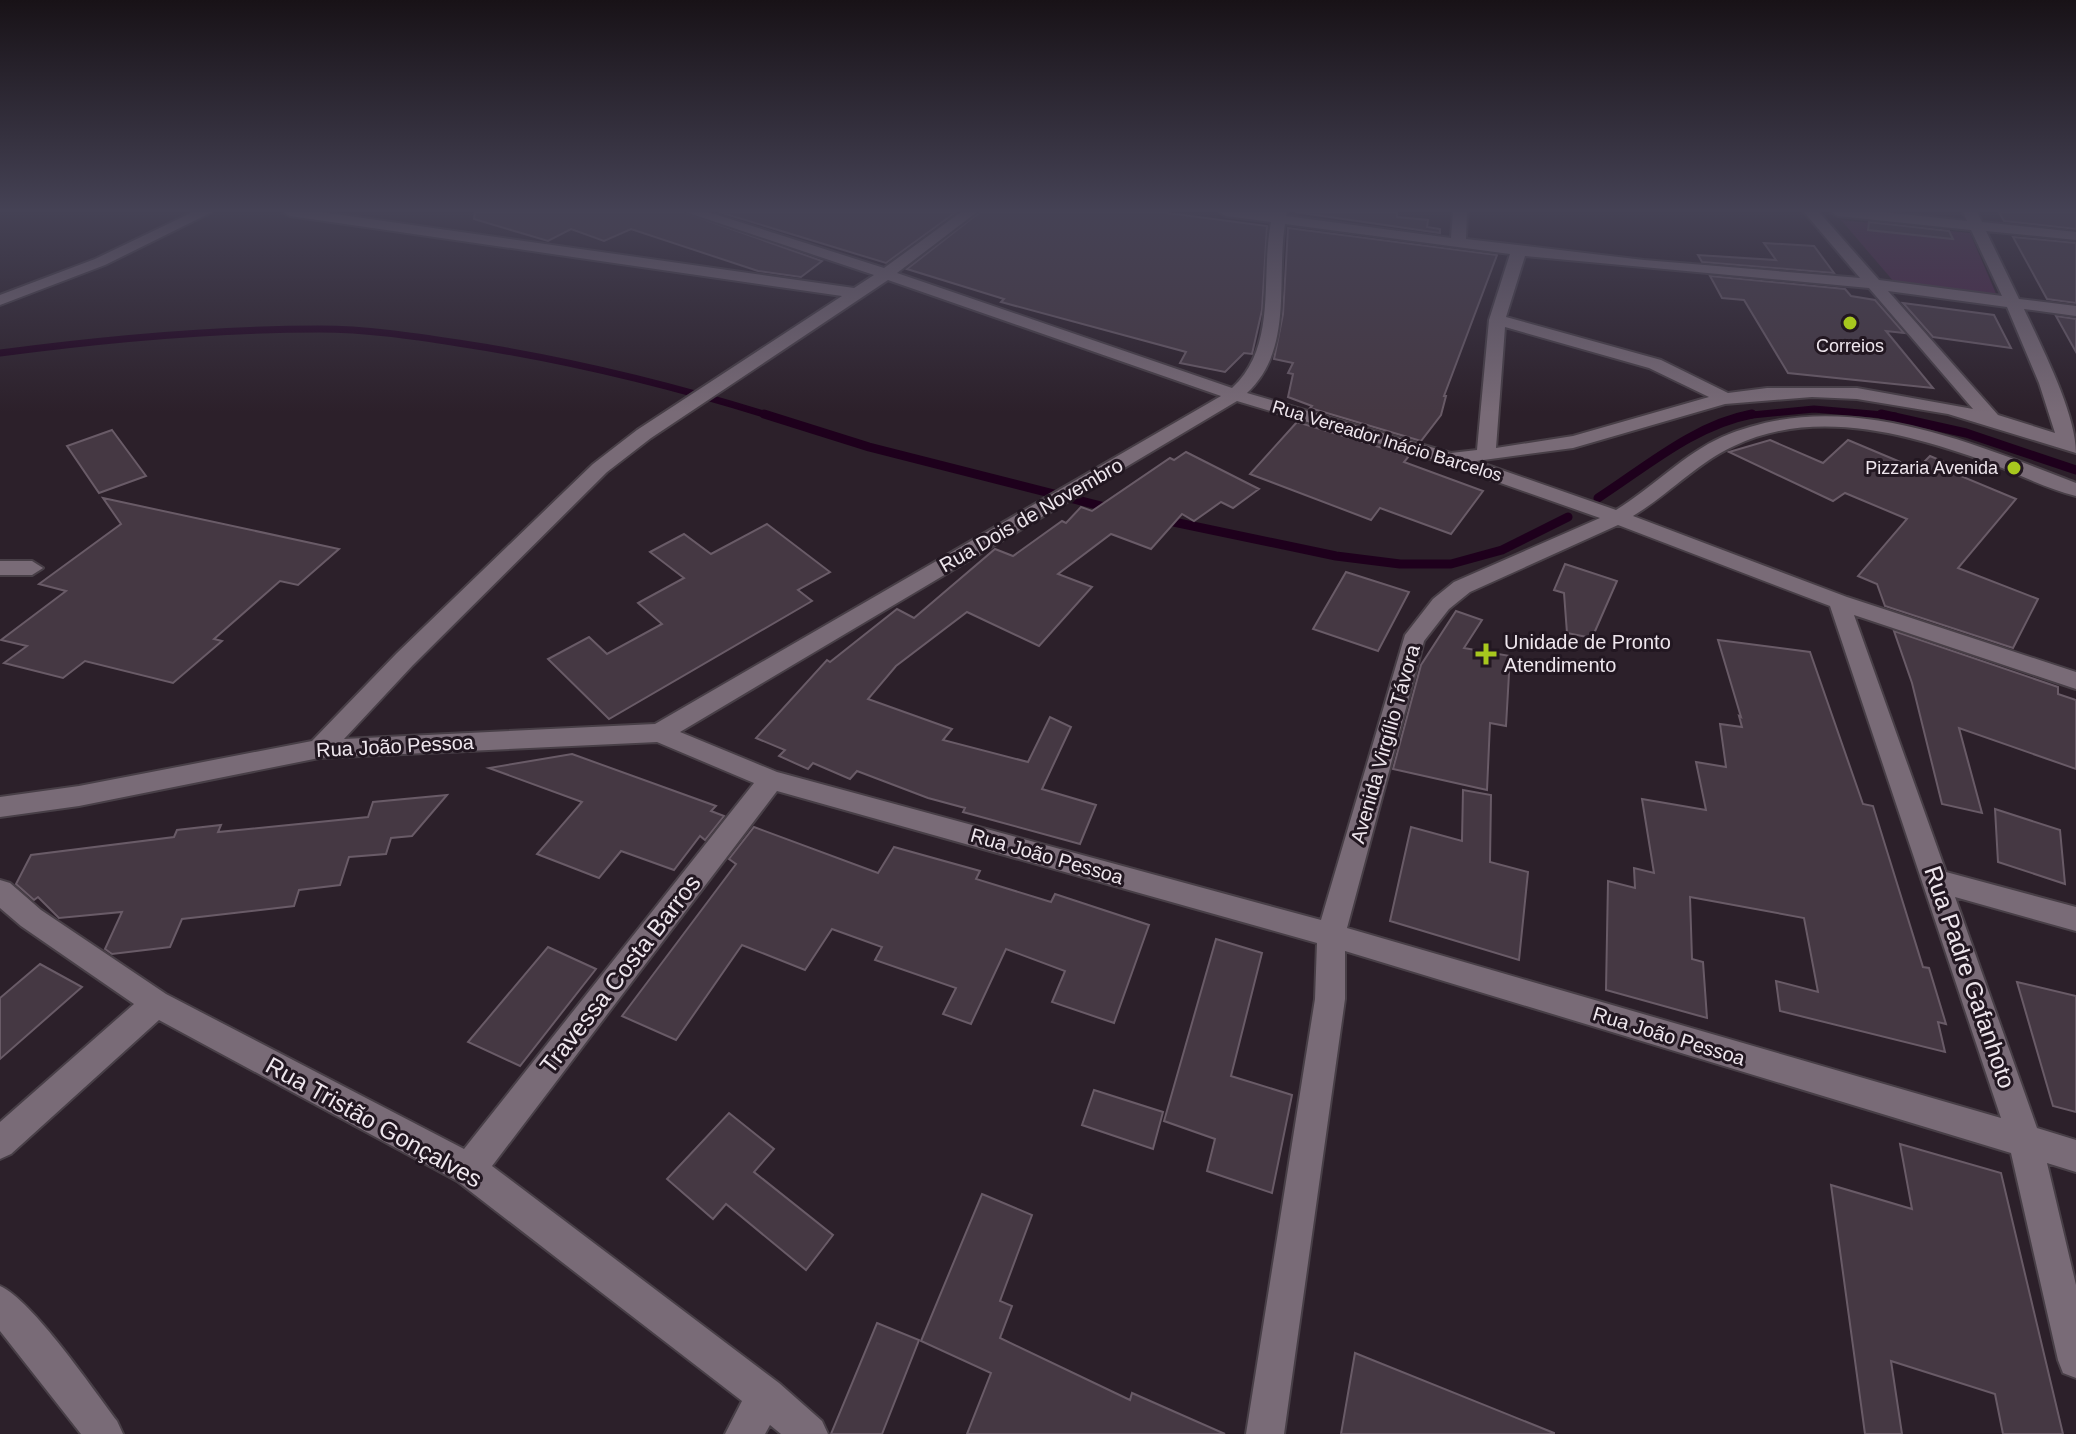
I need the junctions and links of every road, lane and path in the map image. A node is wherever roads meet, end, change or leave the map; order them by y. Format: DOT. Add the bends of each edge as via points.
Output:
graph roads {
  1 [pos="57,279"];
  2 [pos="758,279"];
  3 [pos="878,279"];
  4 [pos="900,279"];
  5 [pos="1274,279"];
  6 [pos="1510,279"];
  7 [pos="1812,279"];
  8 [pos="1869,279"];
  9 [pos="2004,279"];
  10 [pos="1873,284"];
  11 [pos="856,293"];
  12 [pos="0,300"];
  13 [pos="2016,303"];
  14 [pos="2076,311"];
  15 [pos="1497,320"];
  16 [pos="2053,392"];
  17 [pos="1235,395"];
  18 [pos="2076,395"];
  19 [pos="1726,399"];
  20 [pos="1991,419"];
  21 [pos="2072,445"];
  22 [pos="1486,455"];
  23 [pos="1448,458"];
  24 [pos="2076,490"];
  25 [pos="1621,516"];
  26 [pos="0,568"];
  27 [pos="32,568"];
  28 [pos="1839,602"];
  29 [pos="2076,681"];
  30 [pos="659,733"];
  31 [pos="319,749"];
  32 [pos="771,780"];
  33 [pos="0,807"];
  34 [pos="1938,881"];
  35 [pos="0,891"];
  36 [pos="2076,919"];
  37 [pos="1331,935"];
  38 [pos="156,1003"];
  39 [pos="2025,1141"];
  40 [pos="0,1143"];
  41 [pos="2076,1156"];
  42 [pos="469,1169"];
  43 [pos="0,1304"];
  44 [pos="2076,1360"];
  45 [pos="766,1396"];
  46 [pos="104,1434"];
  47 [pos="744,1434"];
  48 [pos="809,1434"];
  49 [pos="1265,1434"];
  1 -- 12 [label="street"];
  2 -- 11 [label="street"];
  3 -- 11 [label="street"];
  4 -- 17 [label="street, Rua Vereador Inácio Barcelos"];
  5 -- 17 [label="street, Rua Dois de Novembro" via="1264,357 1258,372"];
  6 -- 15 [label="street"];
  7 -- 10 [label="street"];
  8 -- 10 [label="street"];
  9 -- 13 [label="street"];
  10 -- 13 [label="street"];
  10 -- 20 [label="street"];
  11 -- 31 [label="street" via="600,468"];
  13 -- 14 [label="street"];
  13 -- 16 [label="street"];
  15 -- 19 [label="street" via="1655,364"];
  15 -- 22 [label="street"];
  16 -- 18 [label="street"];
  16 -- 21 [label="street"];
  17 -- 23 [label="street, Rua Vereador Inácio Barcelos"];
  17 -- 30 [label="street, Rua Dois de Novembro"];
  19 -- 20 [label="street" via="1833,393 1915,401"];
  19 -- 22 [label="street" via="1573,442"];
  20 -- 21 [label="street"];
  22 -- 23 [label="street"];
  23 -- 25 [label="street, Rua Vereador Inácio Barcelos"];
  24 -- 25 [label="street, Avenida Virgílio Távora" via="1930,437 1814,421 1765,426 1725,443"];
  25 -- 28 [label="street, Rua Vereador Inácio Barcelos"];
  25 -- 37 [label="street, Avenida Virgílio Távora" via="1461,588 1433,611 1413,640"];
  26 -- 27 [label="street"];
  28 -- 29 [label="street, Rua Vereador Inácio Barcelos"];
  28 -- 34 [label="street, Rua Padre Gafanhoto"];
  30 -- 31 [label="street, Rua João Pessoa"];
  30 -- 32 [label="street, Rua João Pessoa"];
  31 -- 33 [label="street, Rua João Pessoa"];
  32 -- 37 [label="street, Rua João Pessoa"];
  32 -- 42 [label="street, Travessa Costa Barros"];
  34 -- 36 [label="street"];
  34 -- 39 [label="street, Rua Padre Gafanhoto"];
  35 -- 38 [label="street, Rua Tristão Gonçalves"];
  37 -- 39 [label="street, Rua João Pessoa"];
  37 -- 49 [label="street, Avenida Virgílio Távora" via="1330,999"];
  38 -- 40 [label="street"];
  38 -- 42 [label="street, Rua Tristão Gonçalves"];
  39 -- 41 [label="street, Rua João Pessoa"];
  39 -- 44 [label="street, Rua Padre Gafanhoto"];
  42 -- 45 [label="street, Rua Tristão Gonçalves"];
  43 -- 46 [label="street"];
  45 -- 47 [label="street"];
  45 -- 48 [label="street, Rua Tristão Gonçalves"];
}
